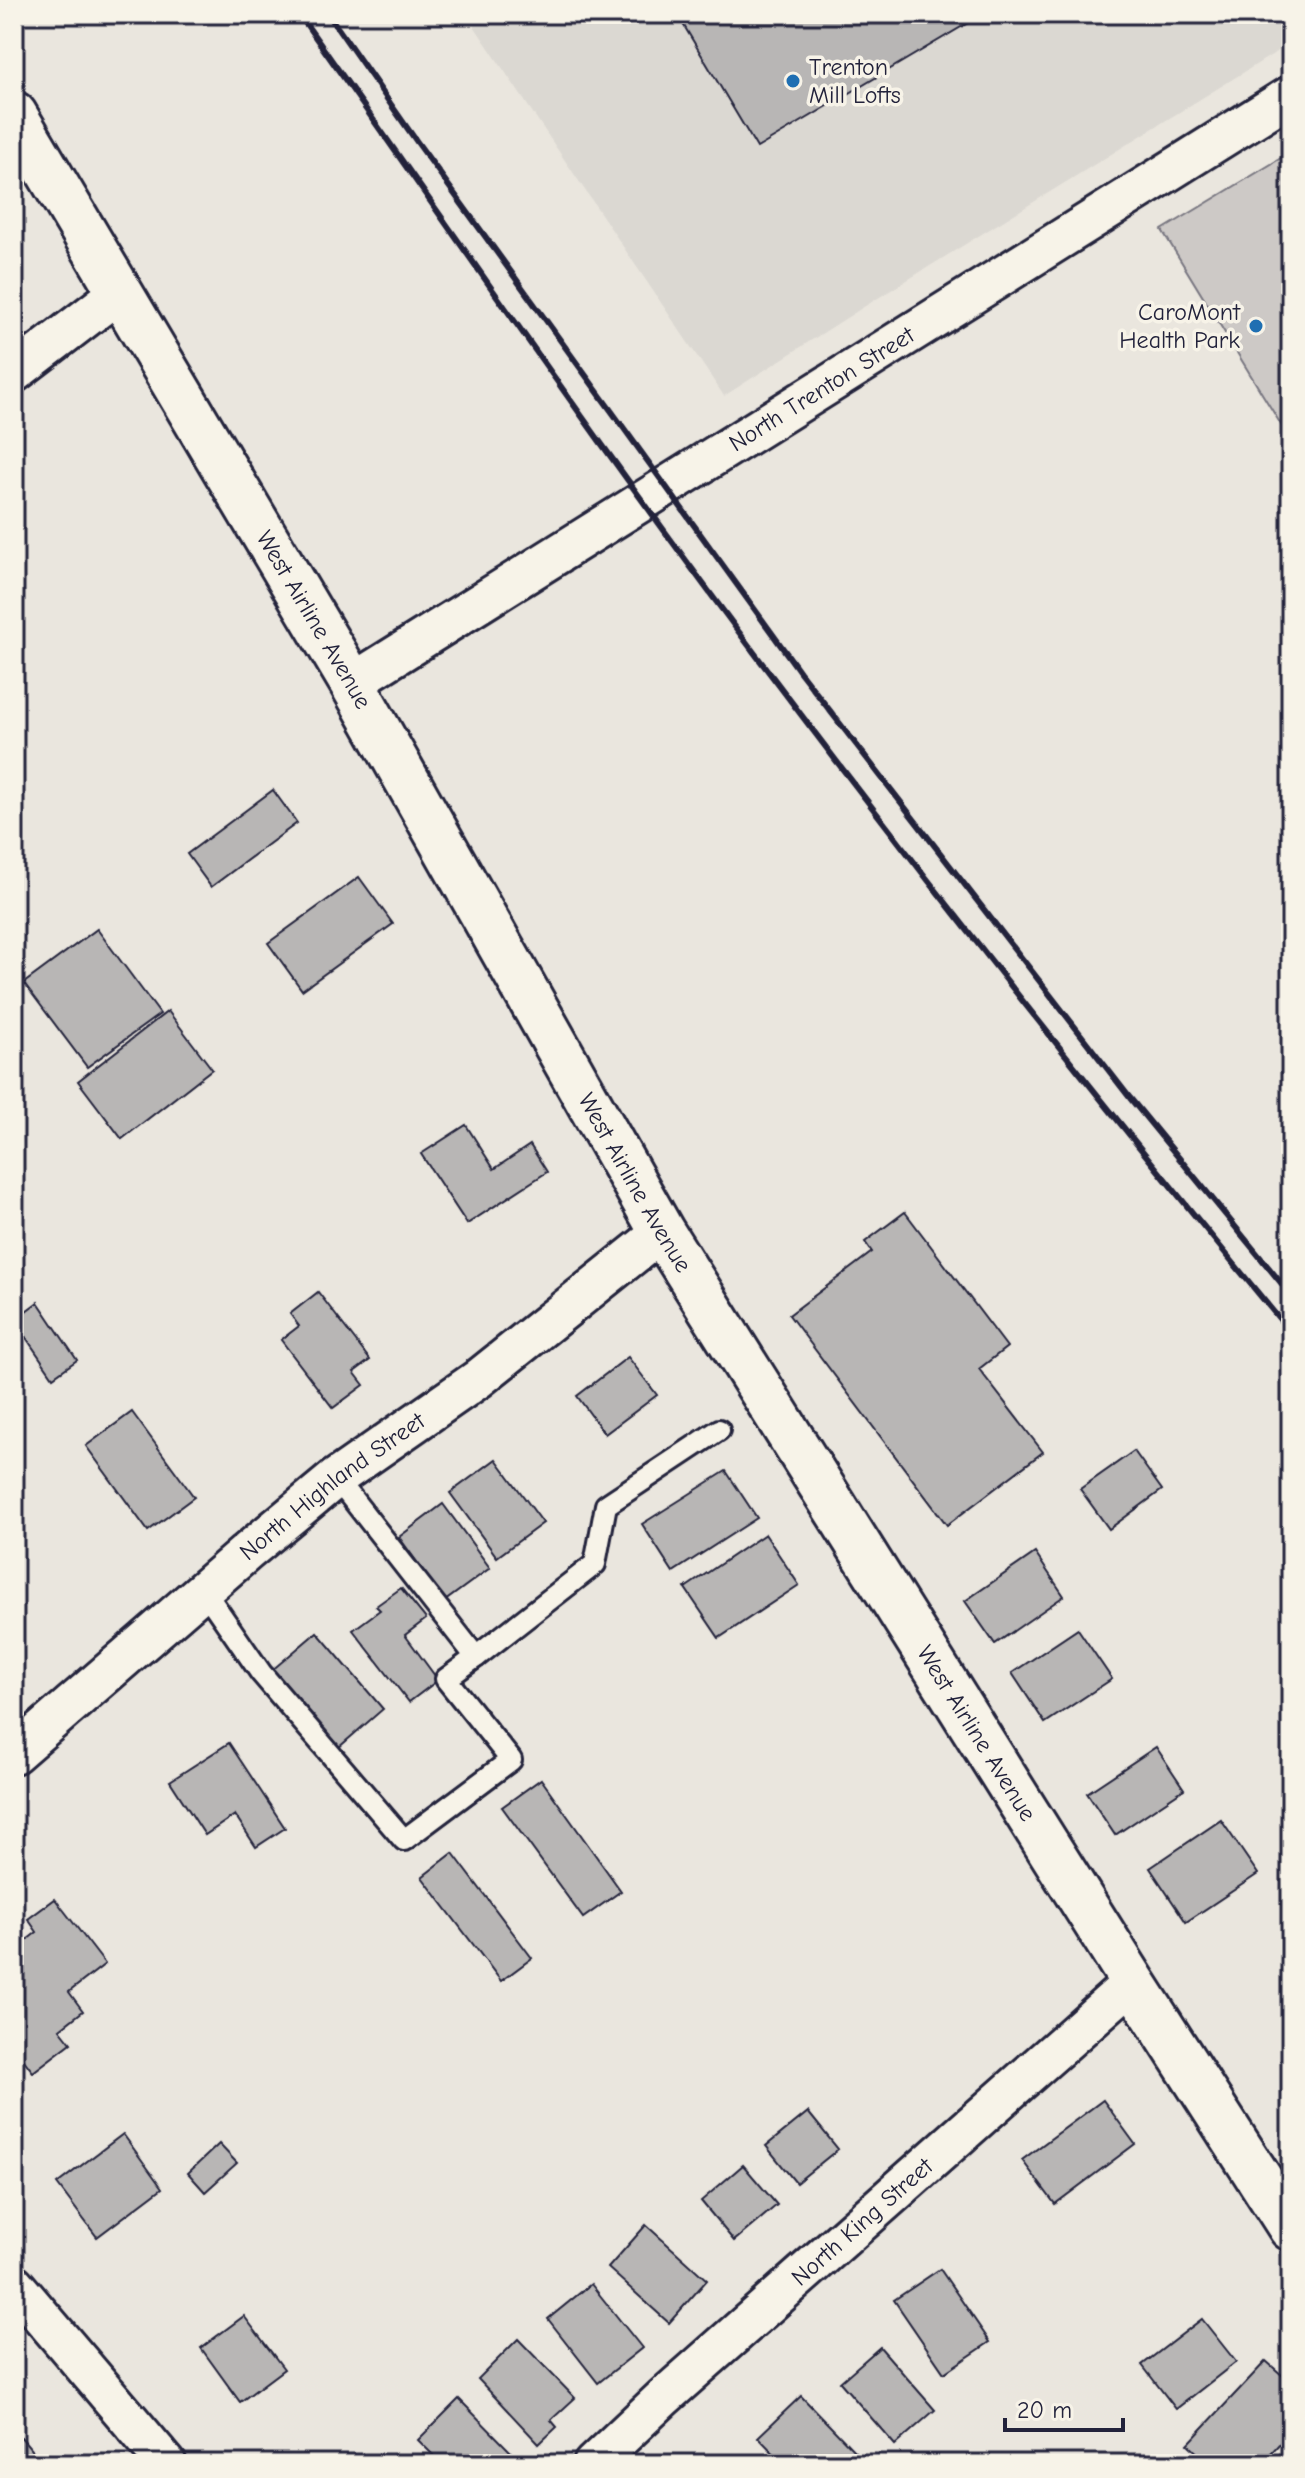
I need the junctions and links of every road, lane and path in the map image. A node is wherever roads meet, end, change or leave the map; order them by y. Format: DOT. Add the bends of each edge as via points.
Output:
graph roads {
  1 [pos="1291,95"];
  2 [pos="14,114"];
  3 [pos="121,291"];
  4 [pos="14,373"];
  5 [pos="352,683"];
  6 [pos="662,1232"];
  7 [pos="719,1430"];
  8 [pos="336,1478"];
  9 [pos="203,1589"];
  10 [pos="476,1657"];
  11 [pos="14,1754"];
  12 [pos="1133,1982"];
  13 [pos="1291,2228"];
  14 [pos="14,2284"];
  15 [pos="167,2464"];
  16 [pos="593,2464"];
  1 -- 5 [label="street, North Trenton Street"];
  2 -- 3 [label="main road, West Airline Avenue"];
  3 -- 4 [label="street"];
  3 -- 5 [label="main road, West Airline Avenue"];
  5 -- 6 [label="main road, West Airline Avenue"];
  6 -- 8 [label="street, North Highland Street" via="478,1379"];
  6 -- 12 [label="main road, West Airline Avenue"];
  7 -- 10 [label="lane" via="606,1505 595,1564"];
  8 -- 9 [label="street, North Highland Street"];
  8 -- 10 [label="lane"];
  9 -- 10 [label="lane" via="261,1673 404,1840 511,1760 446,1679"];
  9 -- 11 [label="street, North Highland Street"];
  12 -- 13 [label="main road, West Airline Avenue"];
  12 -- 16 [label="street, North King Street"];
  14 -- 15 [label="street"];
}
